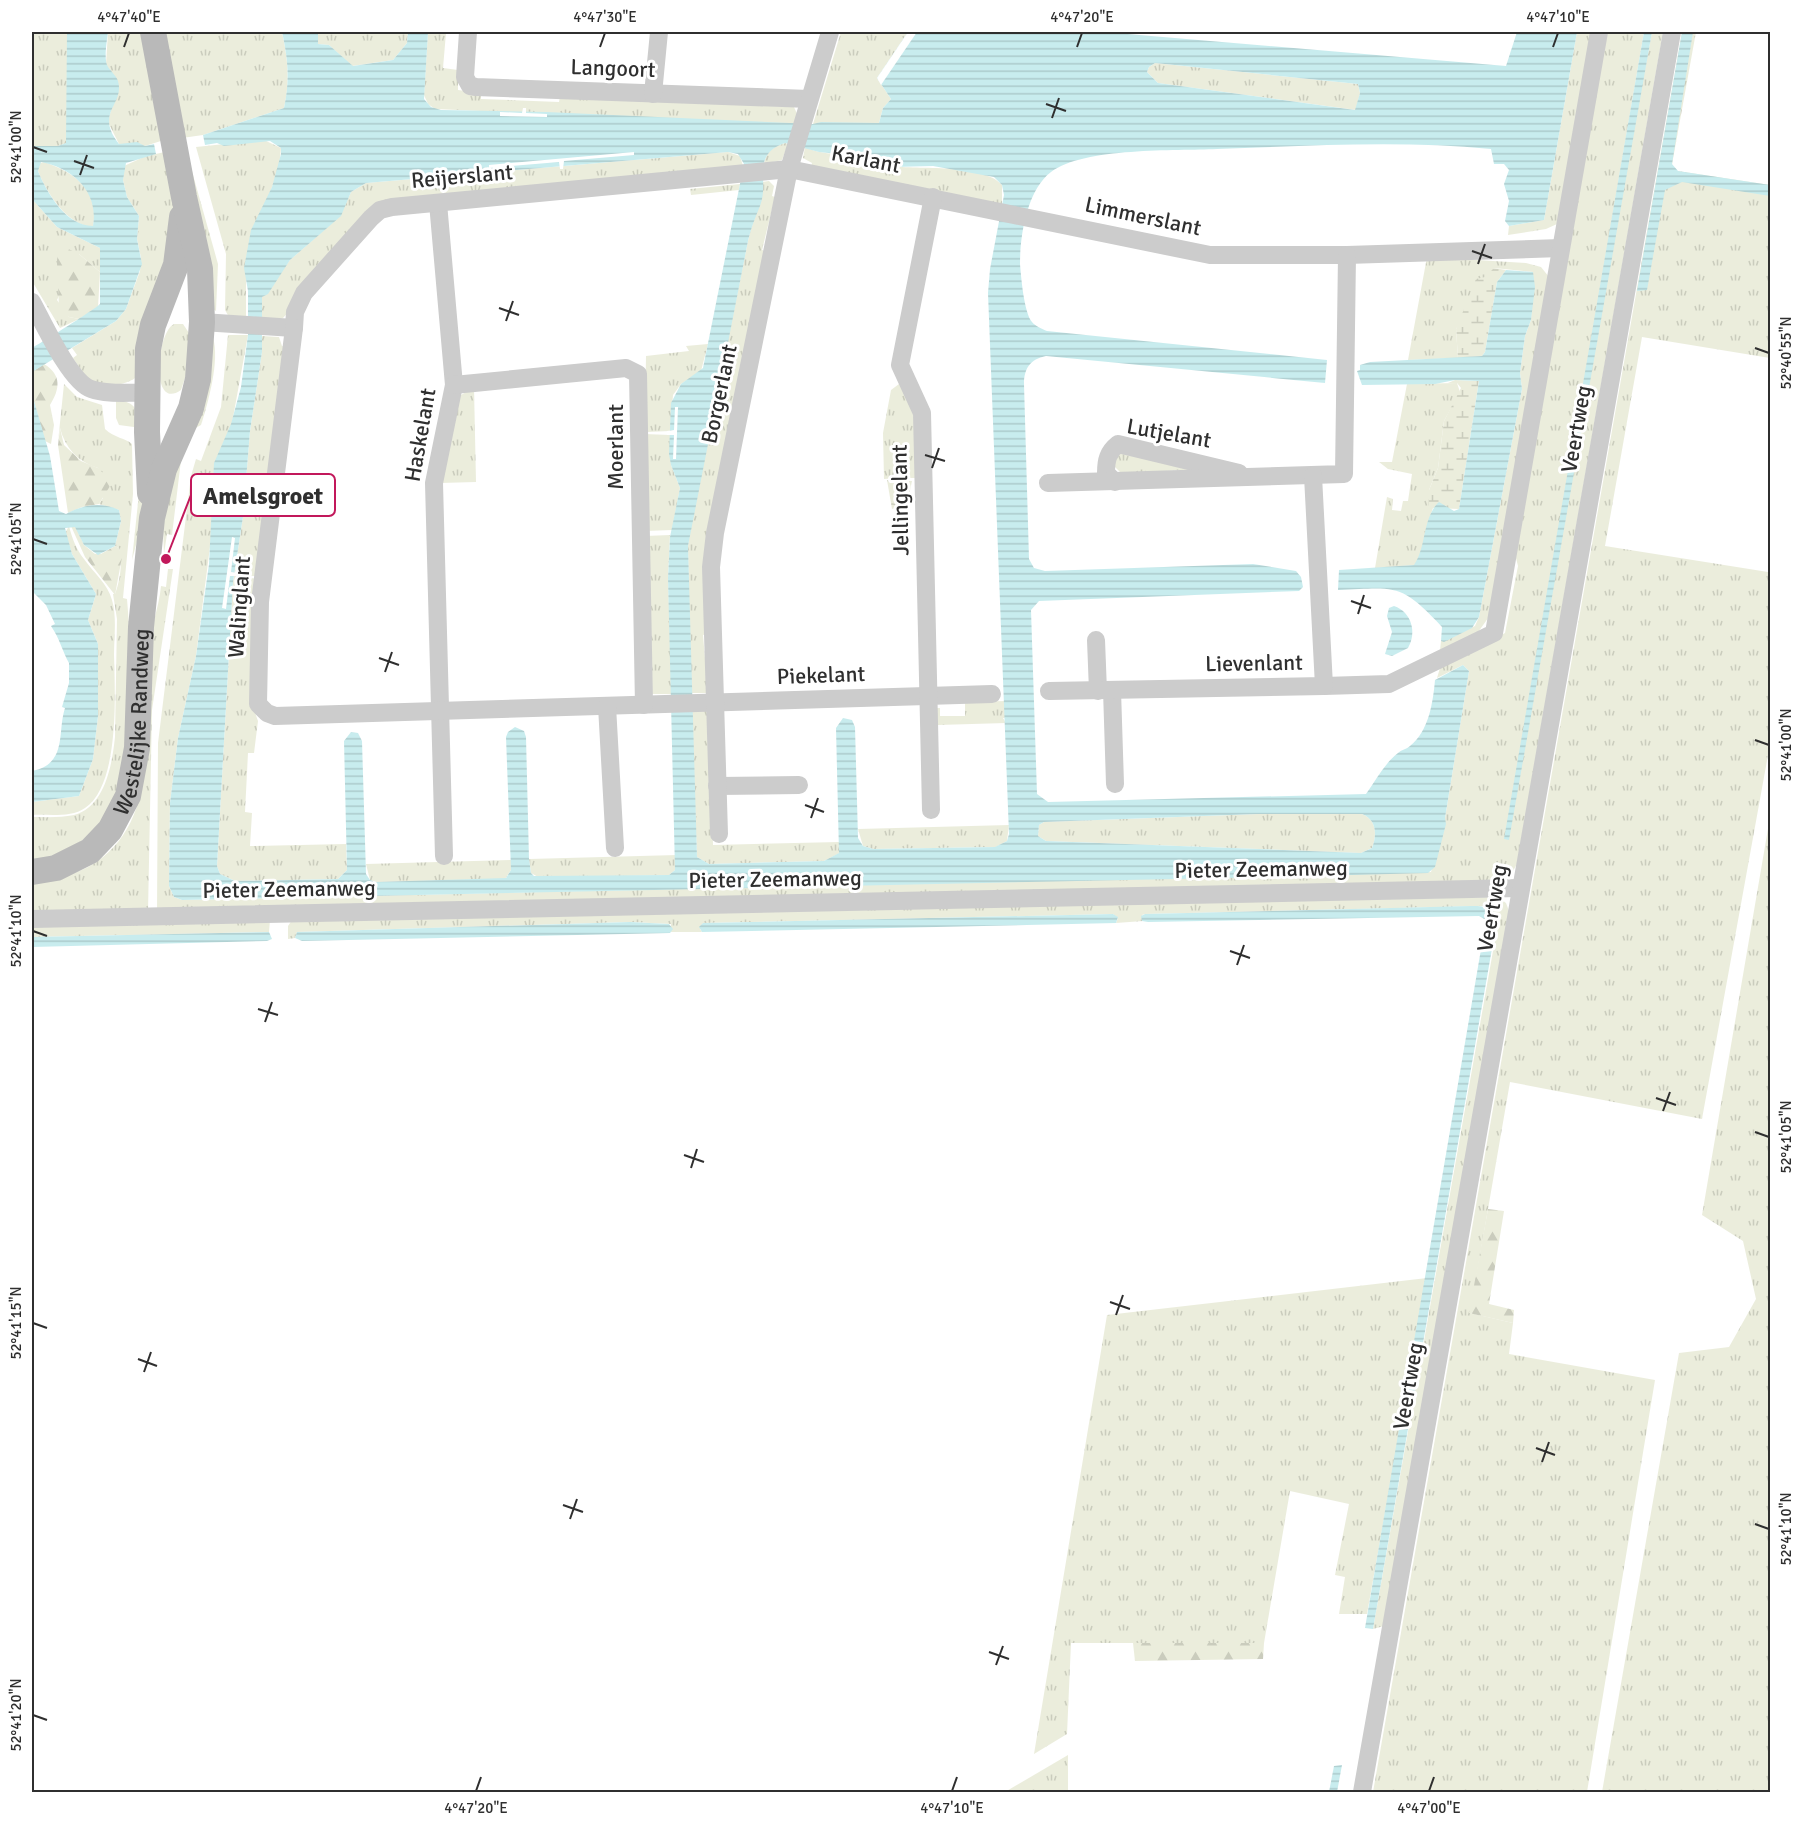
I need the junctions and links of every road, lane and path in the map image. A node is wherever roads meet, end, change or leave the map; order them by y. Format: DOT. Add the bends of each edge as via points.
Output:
graph roads {
  1 [pos="153,32"];
  2 [pos="468,32"];
  3 [pos="659,32"];
  4 [pos="830,32"];
  5 [pos="1599,32"];
  6 [pos="1672,32"];
  7 [pos="652,94"];
  8 [pos="807,108"];
  9 [pos="791,161"];
  10 [pos="184,197"];
  11 [pos="933,197"];
  12 [pos="438,203"];
  13 [pos="1561,248"];
  14 [pos="1347,255"];
  15 [pos="32,302"];
  16 [pos="158,311"];
  17 [pos="202,322"];
  18 [pos="285,328"];
  19 [pos="454,385"];
  20 [pos="147,393"];
  21 [pos="191,408"];
  22 [pos="1313,476"];
  23 [pos="1255,477"];
  24 [pos="1115,482"];
  25 [pos="1048,483"];
  26 [pos="152,518"];
  27 [pos="1096,640"];
  28 [pos="1324,686"];
  29 [pos="1049,691"];
  30 [pos="1105,691"];
  31 [pos="992,694"];
  32 [pos="929,696"];
  33 [pos="711,703"];
  34 [pos="651,705"];
  35 [pos="608,706"];
  36 [pos="441,711"];
  37 [pos="1115,784"];
  38 [pos="799,785"];
  39 [pos="717,786"];
  40 [pos="931,810"];
  41 [pos="719,834"];
  42 [pos="615,848"];
  43 [pos="444,856"];
  44 [pos="32,872"];
  45 [pos="1519,888"];
  46 [pos="32,919"];
  47 [pos="1362,1792"];
  1 -- 10 [label="street, Westelijke Randweg"];
  2 -- 7 [label="street, Langoort" via="465,77 470,86"];
  3 -- 7 [label="street"];
  4 -- 8 [label="street, Borgerlant"];
  5 -- 13 [label="street"];
  6 -- 45 [label="street, Veertweg"];
  7 -- 8 [label="street, Langoort"];
  8 -- 9 [label="street, Borgerlant"];
  9 -- 11 [label="street, Karlant"];
  9 -- 12 [label="street, Reijerslant" via="769,171"];
  9 -- 33 [label="street, Borgerlant" via="715,533 711,567"];
  10 -- 16 [label="street, Westelijke Randweg" via="176,265"];
  10 -- 17 [label="street, Westelijke Randweg" via="200,269"];
  11 -- 14 [label="street, Limmerslant" via="1210,255"];
  11 -- 32 [label="street, Jellingelant" via="900,365 922,413"];
  12 -- 18 [label="street, Reijerslant" via="380,210 304,293"];
  12 -- 19 [label="street, Haskelant"];
  13 -- 14 [label="street, Limmerslant"];
  13 -- 28 [label="street" via="1494,633 1389,684"];
  14 -- 22 [label="street, Lutjelant" via="1344,474"];
  15 -- 20 [label="street" via="83,385 93,390"];
  16 -- 17 [label="street" via="178,307"];
  16 -- 20 [label="street, Westelijke Randweg" via="148,349"];
  17 -- 18 [label="street"];
  17 -- 21 [label="street, Westelijke Randweg" via="198,379"];
  18 -- 36 [label="street, Walinglant" via="260,602 258,704 275,716"];
  19 -- 34 [label="street, Moerlant" via="626,368 638,374"];
  19 -- 36 [label="street, Haskelant" via="434,483"];
  20 -- 21 [label="street" via="166,412"];
  20 -- 26 [label="street, Westelijke Randweg"];
  21 -- 26 [label="street, Westelijke Randweg" via="164,469"];
  22 -- 23 [label="street, Lutjelant"];
  22 -- 28 [label="street, Lievenlant"];
  23 -- 24 [label="street, Lutjelant"];
  23 -- 24 [label="street, Lutjelant" via="1118,444 1110,450 1106,462 1106,473"];
  24 -- 25 [label="street, Lutjelant"];
  26 -- 44 [label="street, Westelijke Randweg" via="141,627 137,748 128,796 110,830 90,851 56,868"];
  27 -- 30 [label="street"];
  28 -- 30 [label="street, Lievenlant"];
  29 -- 30 [label="street, Lievenlant"];
  30 -- 37 [label="street"];
  31 -- 32 [label="street"];
  32 -- 33 [label="street, Piekelant"];
  32 -- 40 [label="street, Jellingelant"];
  33 -- 34 [label="street, Walinglant"];
  33 -- 39 [label="street"];
  34 -- 35 [label="street, Walinglant"];
  35 -- 36 [label="street, Walinglant"];
  35 -- 42 [label="street"];
  36 -- 43 [label="street"];
  38 -- 39 [label="street"];
  39 -- 41 [label="street"];
  45 -- 46 [label="street, Pieter Zeemanweg"];
  45 -- 47 [label="street, Veertweg"];
}
